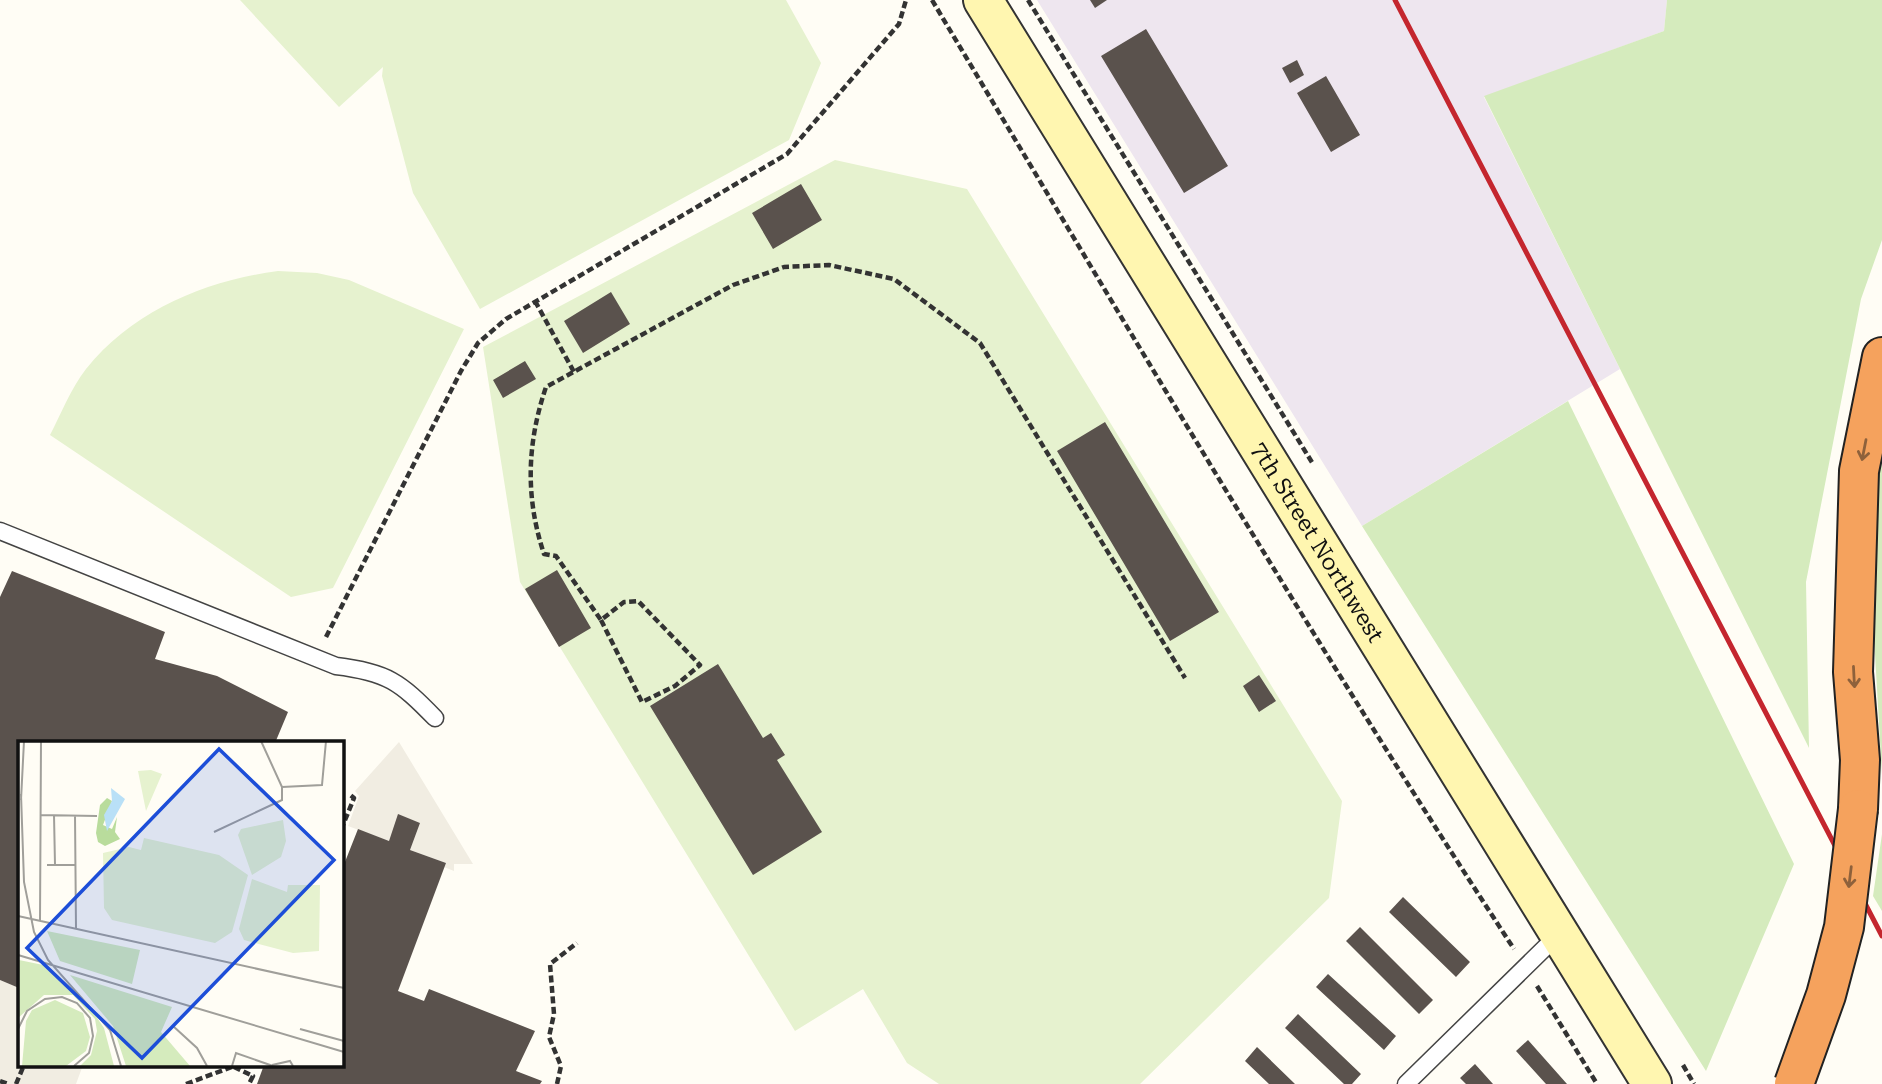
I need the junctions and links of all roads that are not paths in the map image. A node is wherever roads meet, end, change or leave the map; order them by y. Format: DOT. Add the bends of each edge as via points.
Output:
graph roads {
  1 [pos="983,0"];
  2 [pos="1882,357"];
  3 [pos="0,531"];
  4 [pos="435,718"];
  5 [pos="1559,934"];
  6 [pos="1406,1084"];
  7 [pos="1652,1084"];
  8 [pos="1794,1084"];
  1 -- 5 [label="main road, 7th Street Northwest"];
  2 -- 8 [label="highway, one-way, bridge" via="1859,471 1853,672 1860,760 1844,927"];
  3 -- 4 [label="lane" via="336,666 369,670 404,686"];
  5 -- 6 [label="lane"];
  5 -- 7 [label="main road, 7th Street Northwest"];
}
